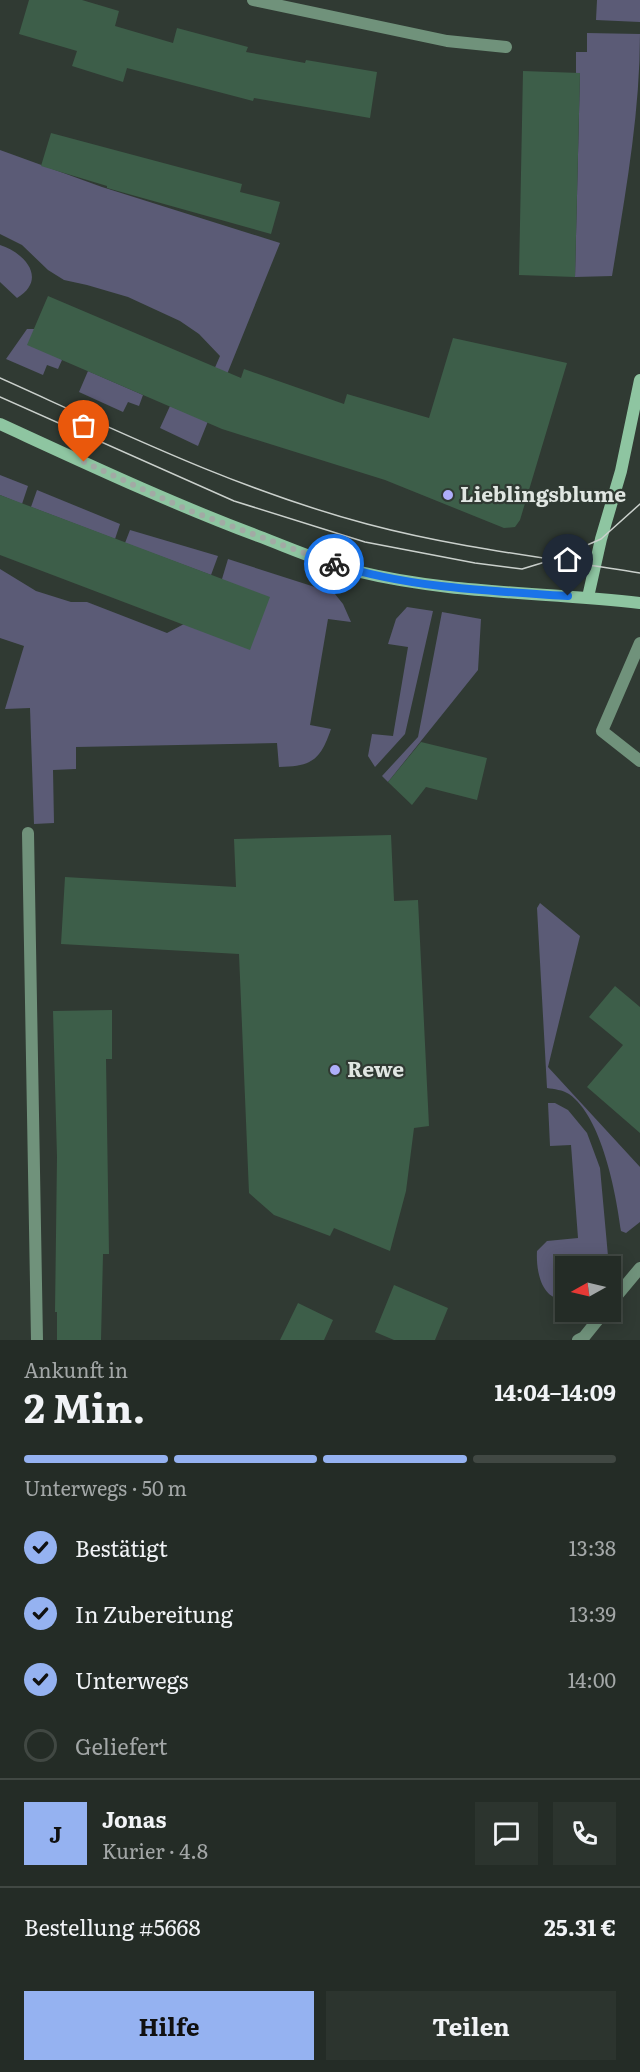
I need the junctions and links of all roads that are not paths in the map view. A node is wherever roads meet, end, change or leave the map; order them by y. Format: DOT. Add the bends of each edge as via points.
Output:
graph roads {
  1 [pos="253,0"];
  2 [pos="506,47"];
  3 [pos="640,380"];
  4 [pos="0,424"];
  5 [pos="588,597"];
  6 [pos="640,603"];
  7 [pos="640,643"];
  8 [pos="640,761"];
  9 [pos="28,832"];
  10 [pos="640,1269"];
  11 [pos="621,1291"];
  12 [pos="596,1322"];
  13 [pos="582,1339"];
  14 [pos="37,1340"];
  15 [pos="597,1340"];
  1 -- 2 [label="street" via="447,41"];
  3 -- 5 [label="main road"];
  4 -- 5 [label="main road" via="188,510 355,571 453,588"];
  5 -- 6 [label="main road"];
  7 -- 8 [label="street" via="602,731"];
  9 -- 14 [label="street"];
  10 -- 11 [label="street"];
  12 -- 13 [label="street"];
  13 -- 15 [label="street"];
}
